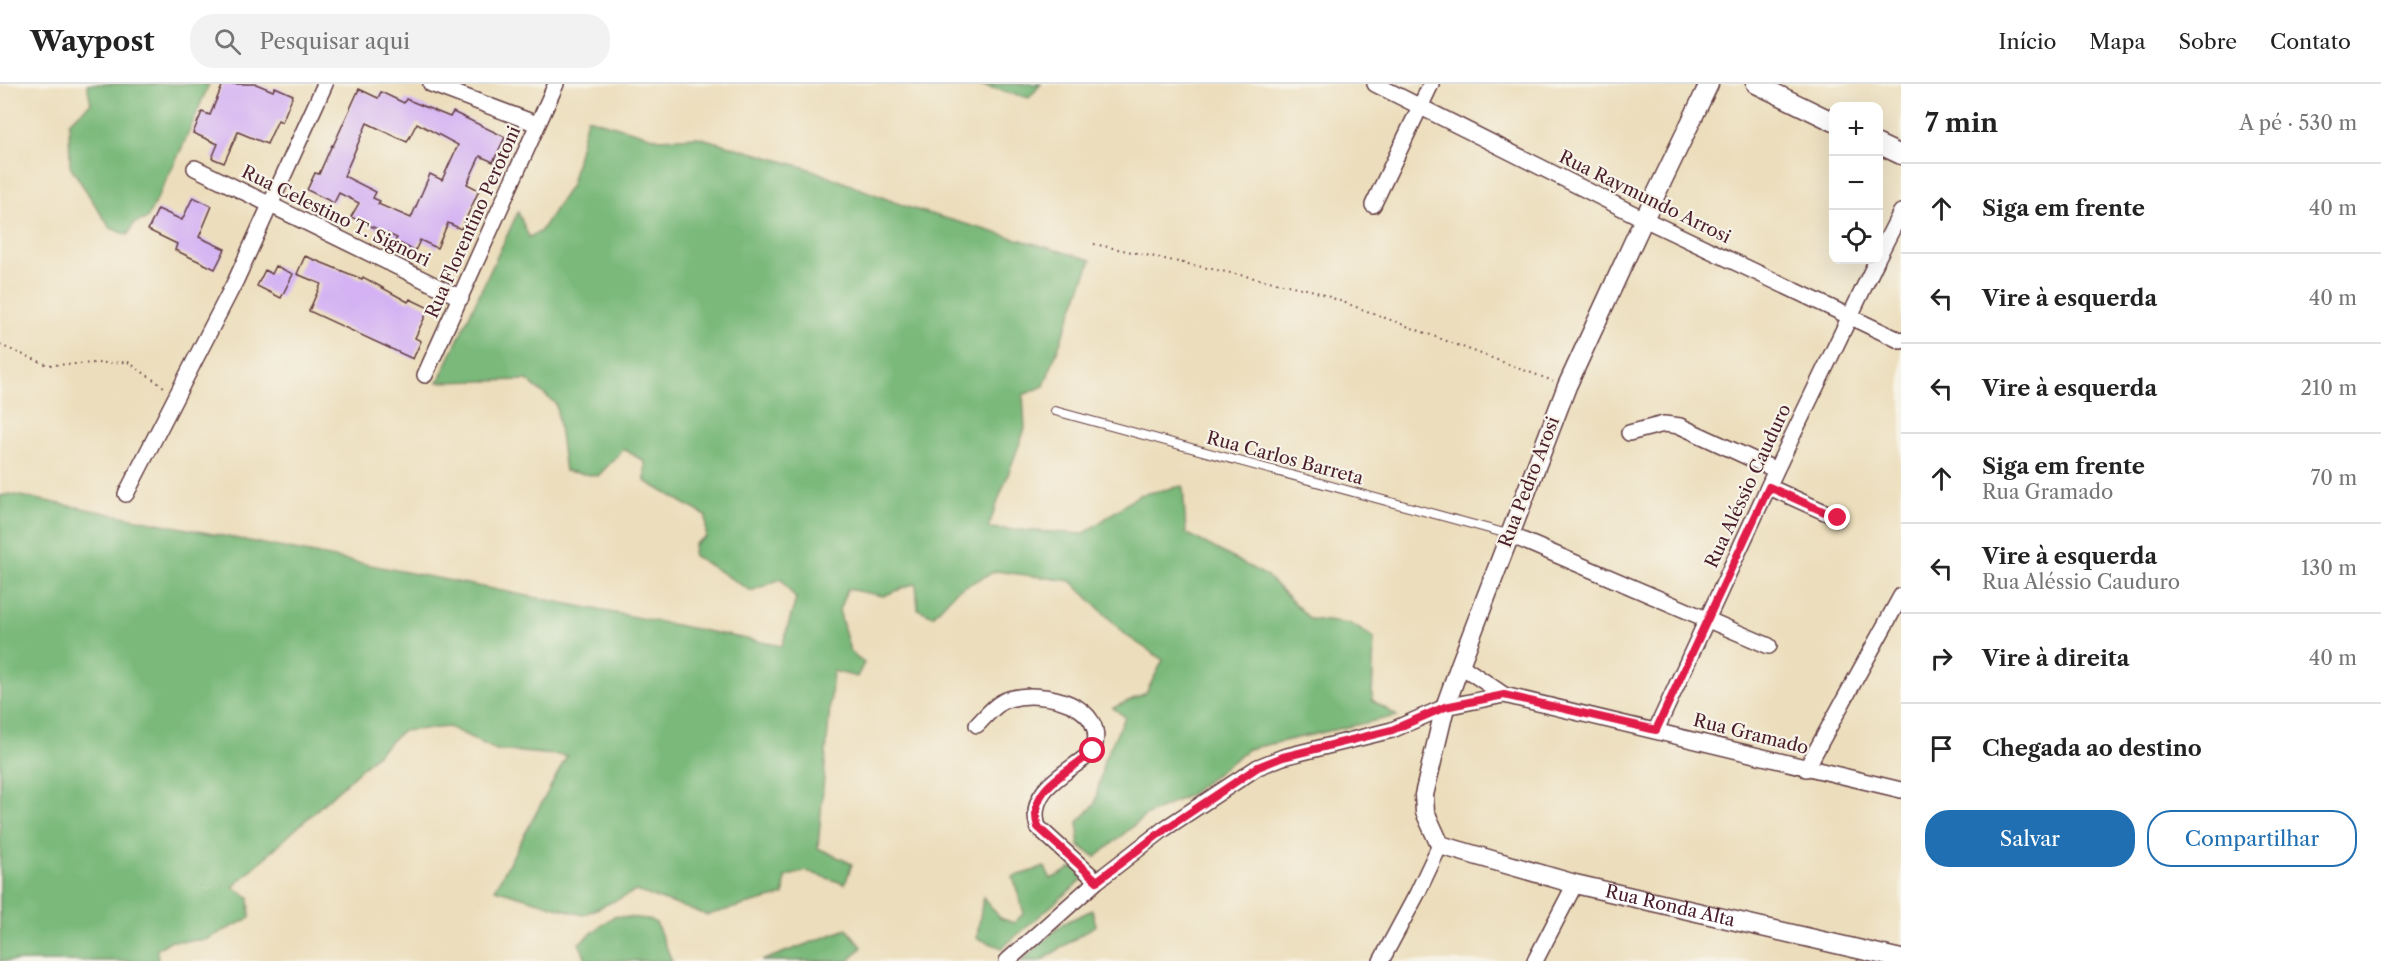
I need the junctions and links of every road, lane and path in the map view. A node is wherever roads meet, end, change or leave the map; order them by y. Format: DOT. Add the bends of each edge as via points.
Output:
graph roads {
  1 [pos="325,84"];
  2 [pos="431,84"];
  3 [pos="556,84"];
  4 [pos="1374,84"];
  5 [pos="1431,84"];
  6 [pos="1709,84"];
  7 [pos="1756,84"];
  8 [pos="1420,108"];
  9 [pos="1829,120"];
  10 [pos="537,124"];
  11 [pos="1883,146"];
  12 [pos="1901,155"];
  13 [pos="195,168"];
  14 [pos="1373,205"];
  15 [pos="269,206"];
  16 [pos="1901,212"];
  17 [pos="1644,219"];
  18 [pos="1094,244"];
  19 [pos="1883,248"];
  20 [pos="1875,264"];
  21 [pos="461,298"];
  22 [pos="1849,316"];
  23 [pos="1901,341"];
  24 [pos="0,345"];
  25 [pos="425,375"];
  26 [pos="1567,386"];
  27 [pos="177,395"];
  28 [pos="1054,411"];
  29 [pos="1629,432"];
  30 [pos="1776,470"];
  31 [pos="1769,487"];
  32 [pos="126,494"];
  33 [pos="1838,518"];
  34 [pos="1508,534"];
  35 [pos="1901,596"];
  36 [pos="1708,619"];
  37 [pos="1769,646"];
  38 [pos="1460,665"];
  39 [pos="1504,695"];
  40 [pos="1445,707"];
  41 [pos="977,725"];
  42 [pos="1656,730"];
  43 [pos="1806,769"];
  44 [pos="1901,790"];
  45 [pos="1440,845"];
  46 [pos="1097,881"];
  47 [pos="1575,884"];
  48 [pos="1901,959"];
  49 [pos="1007,961"];
  50 [pos="1380,961"];
  51 [pos="1534,961"];
  1 -- 15 [label="street"];
  2 -- 10 [label="street"];
  3 -- 10 [label="street, Rua Florentino Perotoni"];
  4 -- 8 [label="street, Rua Raymundo Arrosi"];
  5 -- 8 [label="street"];
  6 -- 17 [label="street, Rua Pedro Arosi"];
  7 -- 9 [label="street"];
  8 -- 14 [label="street"];
  8 -- 17 [label="street, Rua Raymundo Arrosi"];
  10 -- 21 [label="street, Rua Florentino Perotoni"];
  11 -- 12 [label="street"];
  13 -- 15 [label="street, Rua Celestino T. Signori"];
  15 -- 21 [label="street, Rua Celestino T. Signori"];
  15 -- 27 [label="street"];
  16 -- 19 [label="street, Rua Aléssio Cauduro"];
  17 -- 22 [label="street, Rua Raymundo Arrosi"];
  17 -- 26 [label="street, Rua Pedro Arosi"];
  18 -- 26 [label="path" via="1311,290"];
  20 -- 22 [label="street, Rua Aléssio Cauduro"];
  21 -- 25 [label="street, Rua Florentino Perotoni"];
  22 -- 23 [label="street, Rua Raymundo Arrosi"];
  22 -- 30 [label="street, Rua Aléssio Cauduro"];
  24 -- 27 [label="path" via="48,365 128,362"];
  26 -- 34 [label="street, Rua Pedro Arosi"];
  27 -- 32 [label="street"];
  28 -- 34 [label="lane, Rua Carlos Barreta"];
  29 -- 30 [label="street" via="1664,424 1680,426"];
  30 -- 31 [label="street, Rua Aléssio Cauduro"];
  31 -- 33 [label="street"];
  31 -- 36 [label="street, Rua Aléssio Cauduro"];
  34 -- 36 [label="street"];
  34 -- 38 [label="street, Rua Pedro Arosi"];
  35 -- 43 [label="street"];
  36 -- 37 [label="street"];
  36 -- 42 [label="street, Rua Aléssio Cauduro"];
  38 -- 39 [label="street, Rua Gramado"];
  38 -- 40 [label="street, Rua Pedro Arosi"];
  39 -- 40 [label="street"];
  39 -- 42 [label="street, Rua Gramado"];
  40 -- 45 [label="street, Rua Pedro Arosi" via="1424,795 1425,812"];
  40 -- 46 [label="street" via="1392,730 1258,767"];
  41 -- 46 [label="street" via="1007,699 1025,696 1062,702 1092,718 1097,733 1093,751 1040,796 1034,815 1038,827"];
  42 -- 43 [label="street, Rua Gramado"];
  43 -- 44 [label="street, Rua Gramado"];
  45 -- 47 [label="street, Rua Ronda Alta"];
  45 -- 50 [label="street"];
  46 -- 49 [label="street"];
  47 -- 48 [label="street, Rua Ronda Alta"];
  47 -- 51 [label="street"];
}
